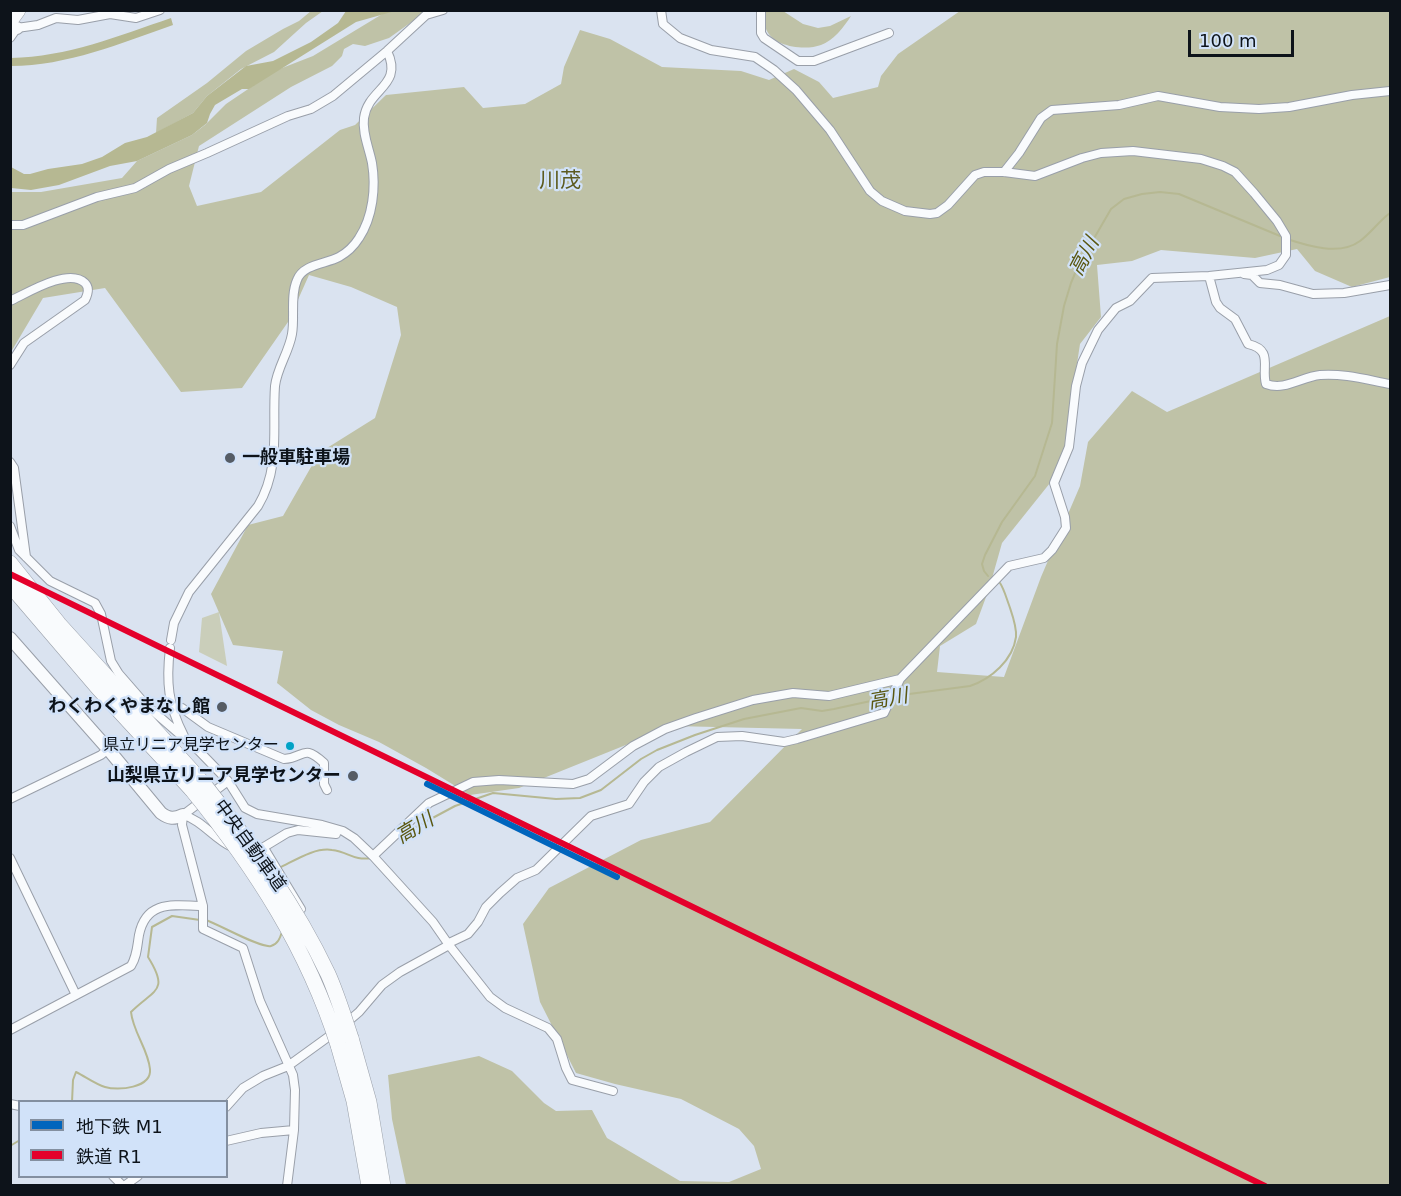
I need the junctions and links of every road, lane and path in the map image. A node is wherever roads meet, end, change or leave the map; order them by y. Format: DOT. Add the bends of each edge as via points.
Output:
graph roads {
  1 [pos="18,10"];
  2 [pos="160,10"];
  3 [pos="443,10"];
  4 [pos="661,10"];
  5 [pos="761,10"];
  6 [pos="425,13"];
  7 [pos="58,14"];
  8 [pos="12,28"];
  9 [pos="890,33"];
  10 [pos="387,51"];
  11 [pos="1390,91"];
  12 [pos="1004,172"];
  13 [pos="10,225"];
  14 [pos="1242,273"];
  15 [pos="1209,276"];
  16 [pos="1390,285"];
  17 [pos="10,301"];
  18 [pos="10,365"];
  19 [pos="1390,384"];
  20 [pos="10,462"];
  21 [pos="10,526"];
  22 [pos="26,557"];
  23 [pos="10,563"];
  24 [pos="10,585"];
  25 [pos="10,638"];
  26 [pos="900,680"];
  27 [pos="171,707"];
  28 [pos="185,739"];
  29 [pos="108,749"];
  30 [pos="228,781"];
  31 [pos="198,786"];
  32 [pos="327,789"];
  33 [pos="10,799"];
  34 [pos="183,815"];
  35 [pos="354,838"];
  36 [pos="264,848"];
  37 [pos="373,856"];
  38 [pos="10,858"];
  39 [pos="202,908"];
  40 [pos="449,944"];
  41 [pos="76,995"];
  42 [pos="352,1018"];
  43 [pos="10,1030"];
  44 [pos="344,1042"];
  45 [pos="288,1066"];
  46 [pos="613,1091"];
  47 [pos="228,1105"];
  48 [pos="294,1130"];
  49 [pos="228,1141"];
  50 [pos="287,1185"];
  51 [pos="369,1185"];
  52 [pos="383,1185"];
  1 -- 8 [label="highway"];
  2 -- 7 [label="street" via="136,18 110,15 78,20"];
  3 -- 6 [label="street"];
  4 -- 12 [label="street" via="663,24 680,39 711,50 755,57 774,70 830,130 859,177 882,201 905,211 937,213 975,175"];
  5 -- 9 [label="street" via="764,38 798,61 814,61"];
  6 -- 10 [label="street"];
  7 -- 8 [label="street" via="38,25"];
  10 -- 13 [label="street" via="333,96 311,109 169,169 135,188 97,197 23,225"];
  10 -- 27 [label="street" via="392,74 366,105 363,121 374,185 369,217 353,246 340,256 302,270 297,280 292,334 275,386 272,469 264,496 189,592 174,623 168,689"];
  11 -- 12 [label="street" via="1259,109 1158,96 1119,105 1052,110 1041,118"];
  12 -- 14 [label="street" via="1035,176 1101,153 1133,151 1201,159 1223,166 1235,172 1254,193 1286,236 1286,255 1279,265"];
  14 -- 15 [label="street"];
  14 -- 16 [label="street" via="1252,275 1260,283 1313,294"];
  15 -- 19 [label="street" via="1220,308 1235,319 1248,344 1262,352 1266,384 1280,387 1321,375"];
  15 -- 26 [label="street" via="1152,278 1130,301 1116,308 1098,330 1082,363 1069,447 1054,483 1066,528 1044,558 1009,566"];
  17 -- 18 [label="street" via="58,280 68,278 87,285 85,300 20,346"];
  20 -- 22 [label="street"];
  21 -- 22 [label="street" via="19,550"];
  22 -- 28 [label="street" via="50,581 95,603 111,661 119,674 146,705"];
  23 -- 31 [label="highway, 中央自動車道"];
  24 -- 31 [label="highway, 中央自動車道" via="83,671"];
  25 -- 29 [label="street"];
  26 -- 37 [label="street" via="830,696 793,693 753,700 696,718 633,746 590,779 573,784 473,782 429,803"];
  26 -- 40 [label="street" via="884,713 784,742 717,736 659,767 629,804 591,816 536,870 517,878 500,893 468,934"];
  27 -- 28 [label="street"];
  27 -- 32 [label="street" via="182,708 208,727 284,759 302,753 315,755 324,764"];
  28 -- 30 [label="street"];
  29 -- 33 [label="street"];
  29 -- 34 [label="street" via="161,813 174,819"];
  30 -- 34 [label="street"];
  30 -- 35 [label="street" via="250,812 322,825"];
  31 -- 44 [label="highway, 中央自動車道, bridge" via="294,936"];
  34 -- 36 [label="street" via="229,846 251,853"];
  34 -- 39 [label="street"];
  35 -- 36 [label="street" via="298,830"];
  35 -- 37 [label="street"];
  36 -- 42 [label="street" via="324,952"];
  37 -- 40 [label="street"];
  38 -- 41 [label="street"];
  39 -- 41 [label="street" via="171,905 150,911 144,918 131,966"];
  39 -- 45 [label="street" via="203,929 243,948 260,1001"];
  40 -- 42 [label="street" via="382,985"];
  40 -- 46 [label="street" via="490,997 548,1028 557,1039 572,1080"];
  41 -- 43 [label="street"];
  42 -- 45 [label="street"];
  44 -- 51 [label="highway, 中央自動車道"];
  44 -- 52 [label="highway, 中央自動車道" via="369,1102"];
  45 -- 47 [label="street" via="243,1088"];
  45 -- 48 [label="street" via="295,1090"];
  48 -- 49 [label="street"];
  48 -- 50 [label="street"];
}
